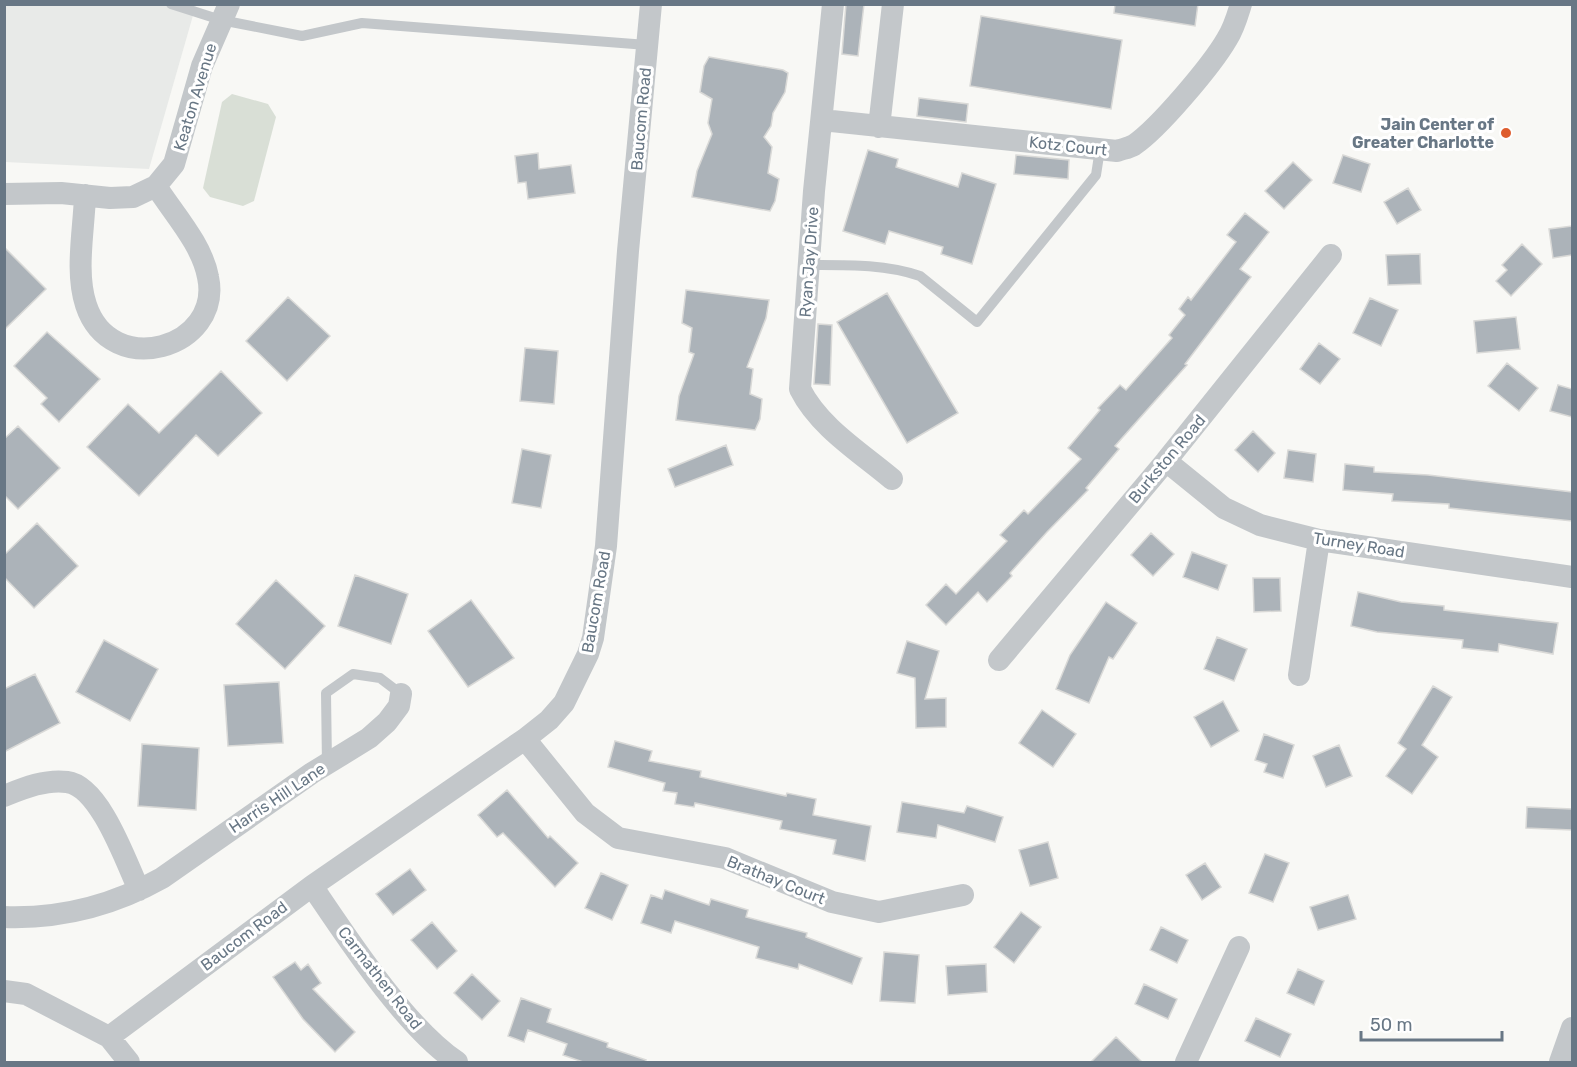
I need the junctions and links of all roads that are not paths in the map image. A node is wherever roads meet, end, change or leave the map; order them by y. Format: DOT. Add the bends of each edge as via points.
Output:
graph roads {
  1 [pos="171,4"];
  2 [pos="651,4"];
  3 [pos="833,4"];
  4 [pos="893,4"];
  5 [pos="1241,4"];
  6 [pos="225,12"];
  7 [pos="647,45"];
  8 [pos="822,120"];
  9 [pos="879,128"];
  10 [pos="1100,149"];
  11 [pos="156,186"];
  12 [pos="4,194"];
  13 [pos="86,195"];
  14 [pos="1330,255"];
  15 [pos="810,265"];
  16 [pos="1166,461"];
  17 [pos="892,479"];
  18 [pos="1319,540"];
  19 [pos="1572,576"];
  20 [pos="999,660"];
  21 [pos="1299,675"];
  22 [pos="401,694"];
  23 [pos="525,739"];
  24 [pos="327,764"];
  25 [pos="4,796"];
  26 [pos="312,886"];
  27 [pos="140,890"];
  28 [pos="963,895"];
  29 [pos="4,917"];
  30 [pos="1239,946"];
  31 [pos="12,993"];
  32 [pos="1572,1028"];
  33 [pos="109,1037"];
  34 [pos="129,1062"];
  35 [pos="457,1062"];
  36 [pos="1186,1062"];
  37 [pos="1560,1062"];
  1 -- 6 [label="lane"];
  2 -- 7 [label="street, Baucom Road"];
  3 -- 8 [label="street, Ryan Jay Drive"];
  4 -- 9 [label="street"];
  5 -- 10 [label="street, Kotz Court" via="1226,42 1151,130 1133,146 1117,151"];
  6 -- 7 [label="lane" via="302,36 362,23"];
  6 -- 11 [label="street, Keaton Avenue" via="202,66 174,164"];
  7 -- 23 [label="street, Baucom Road" via="606,546 593,638 564,704"];
  8 -- 9 [label="street, Kotz Court"];
  8 -- 15 [label="street, Ryan Jay Drive"];
  9 -- 10 [label="street, Kotz Court"];
  10 -- 15 [label="lane" via="1096,175 977,322 920,276 909,272 855,265"];
  11 -- 13 [label="street, Keaton Avenue" via="133,197"];
  11 -- 13 [label="street" via="203,259 209,288 196,326 162,348 126,346 106,335 93,321 81,281"];
  12 -- 13 [label="street, Keaton Avenue"];
  14 -- 16 [label="street, Burkston Road"];
  15 -- 17 [label="street, Ryan Jay Drive" via="800,389 827,426"];
  16 -- 18 [label="street, Turney Road" via="1236,516"];
  16 -- 20 [label="street, Burkston Road"];
  18 -- 19 [label="street, Turney Road"];
  18 -- 21 [label="street"];
  22 -- 24 [label="street, Harris Hill Lane" via="399,706 387,722"];
  22 -- 24 [label="lane" via="380,678 353,674 326,693"];
  23 -- 26 [label="street, Baucom Road"];
  23 -- 28 [label="street, Brathay Court" via="585,813 618,838 725,858 832,902 879,912"];
  24 -- 27 [label="street, Harris Hill Lane"];
  25 -- 27 [label="street" via="31,785 56,782 68,782 90,793"];
  26 -- 33 [label="street, Baucom Road"];
  26 -- 35 [label="street, Carmathen Road" via="405,1012"];
  27 -- 29 [label="street, Harris Hill Lane" via="70,913"];
  30 -- 36 [label="street"];
  31 -- 33 [label="street"];
  32 -- 37 [label="street"];
  33 -- 34 [label="street"];
}
